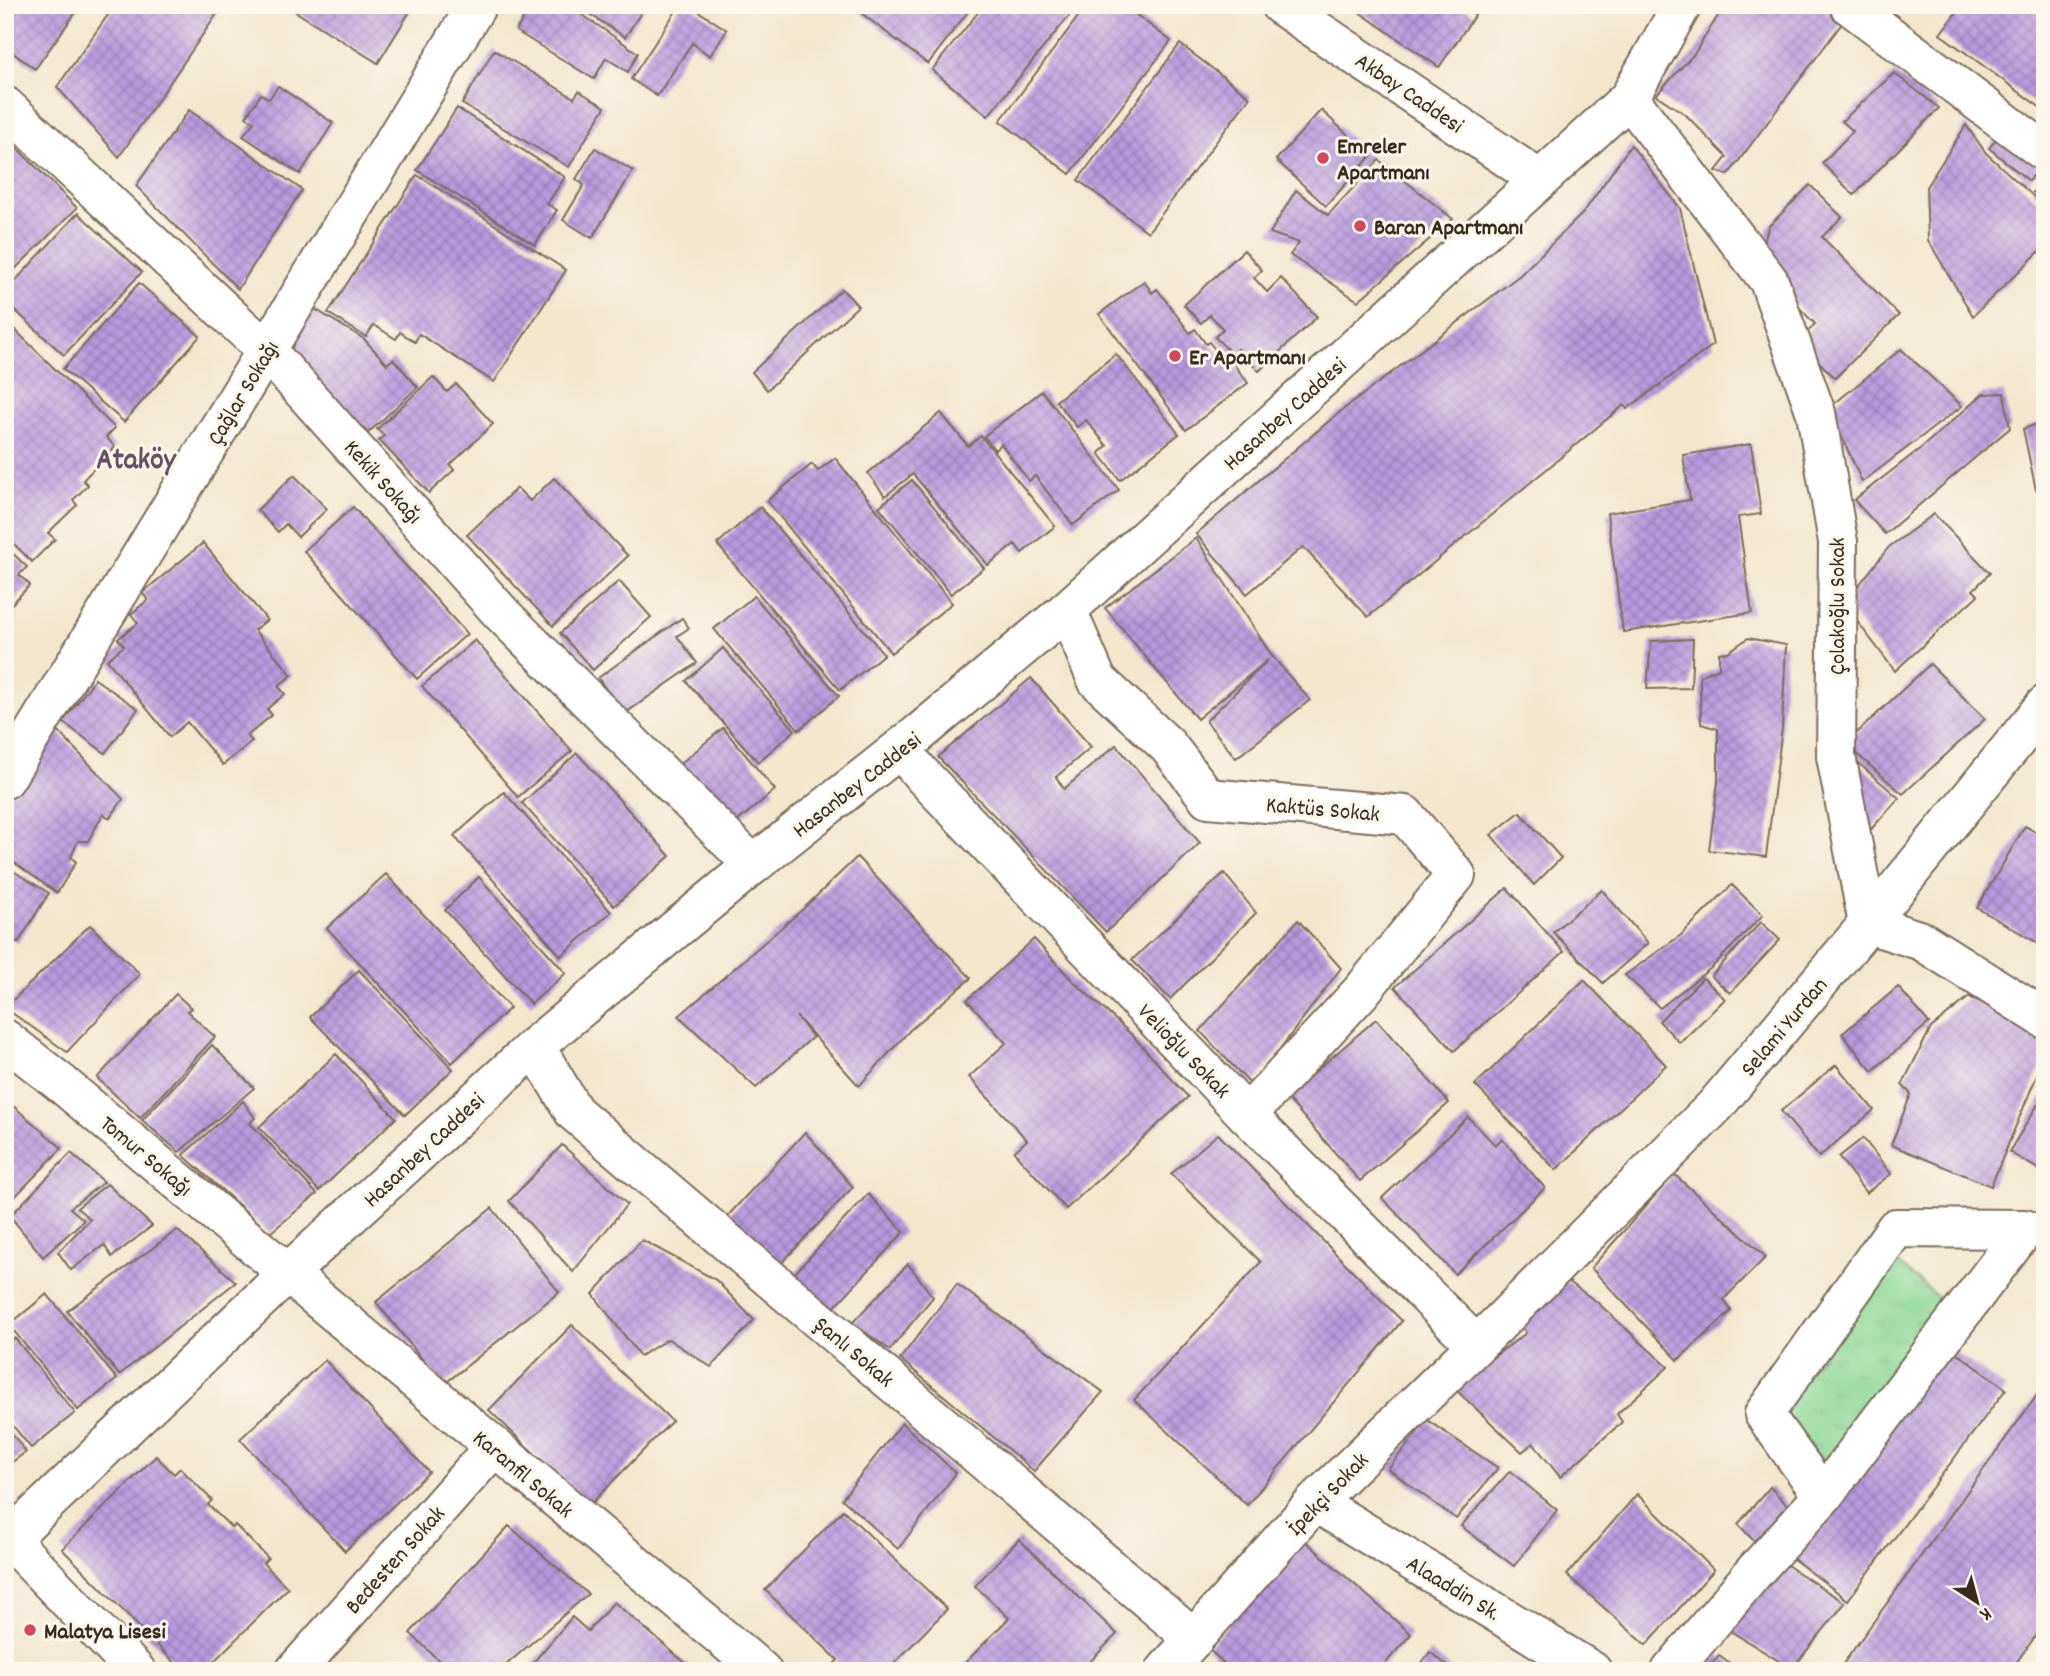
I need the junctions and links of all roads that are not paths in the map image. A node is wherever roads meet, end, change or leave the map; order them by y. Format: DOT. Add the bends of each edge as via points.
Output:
graph roads {
  1 [pos="477,5"];
  2 [pos="1280,5"];
  3 [pos="1682,5"];
  4 [pos="1849,5"];
  5 [pos="1629,98"];
  6 [pos="5,106"];
  7 [pos="2045,152"];
  8 [pos="1540,180"];
  9 [pos="267,351"];
  10 [pos="1067,610"];
  11 [pos="2045,705"];
  12 [pos="900,749"];
  13 [pos="5,779"];
  14 [pos="753,865"];
  15 [pos="1868,924"];
  16 [pos="2045,1019"];
  17 [pos="5,1039"];
  18 [pos="535,1046"];
  19 [pos="1247,1115"];
  20 [pos="288,1273"];
  21 [pos="1487,1335"];
  22 [pos="494,1448"];
  23 [pos="1823,1496"];
  24 [pos="1315,1502"];
  25 [pos="7,1542"];
  26 [pos="1194,1639"];
  27 [pos="136,1671"];
  28 [pos="295,1671"];
  29 [pos="762,1671"];
  30 [pos="1165,1671"];
  31 [pos="1592,1671"];
  32 [pos="1671,1671"];
  1 -- 9 [label="street, Çağlar Sokağı"];
  2 -- 8 [label="street, Akbay Caddesi"];
  3 -- 5 [label="street, Hasanbey Caddesi"];
  4 -- 7 [label="street"];
  5 -- 8 [label="street, Hasanbey Caddesi"];
  5 -- 15 [label="street, Çolakoğlu Sokak" via="1769,281 1816,413 1839,542 1836,756"];
  6 -- 9 [label="street, Kekik Sokağı"];
  8 -- 10 [label="street, Hasanbey Caddesi"];
  9 -- 13 [label="street, Çağlar Sokağı"];
  9 -- 14 [label="street, Kekik Sokağı" via="501,613"];
  10 -- 12 [label="street, Hasanbey Caddesi"];
  10 -- 19 [label="street, Kaktüs Sokak" via="1097,680 1168,746 1208,798 1405,814 1456,875 1360,993"];
  11 -- 15 [label="street, Selami Yurdan"];
  12 -- 14 [label="street, Hasanbey Caddesi"];
  12 -- 19 [label="street, Velioğlu Sokak"];
  14 -- 18 [label="street, Hasanbey Caddesi"];
  15 -- 16 [label="street" via="1922,941"];
  15 -- 21 [label="street, Selami Yurdan" via="1715,1106"];
  17 -- 20 [label="street, Tomur Sokağı"];
  18 -- 20 [label="street, Hasanbey Caddesi"];
  18 -- 26 [label="street, Şanlı Sokak" via="574,1112"];
  19 -- 21 [label="street, Velioğlu Sokak"];
  20 -- 22 [label="street, Karanfil Sokak"];
  20 -- 25 [label="street, Hasanbey Caddesi"];
  21 -- 24 [label="street, İpekçi Sokak"];
  22 -- 28 [label="street, Bedesten Sokak"];
  22 -- 29 [label="street, Karanfil Sokak"];
  23 -- 23 [label="street" via="1764,1414 1896,1228 2025,1229"];
  23 -- 32 [label="street"];
  24 -- 26 [label="street, İpekçi Sokak"];
  24 -- 31 [label="street, Alaaddin Sk."];
  25 -- 27 [label="street"];
  26 -- 30 [label="street, İpekçi Sokak"];
}
